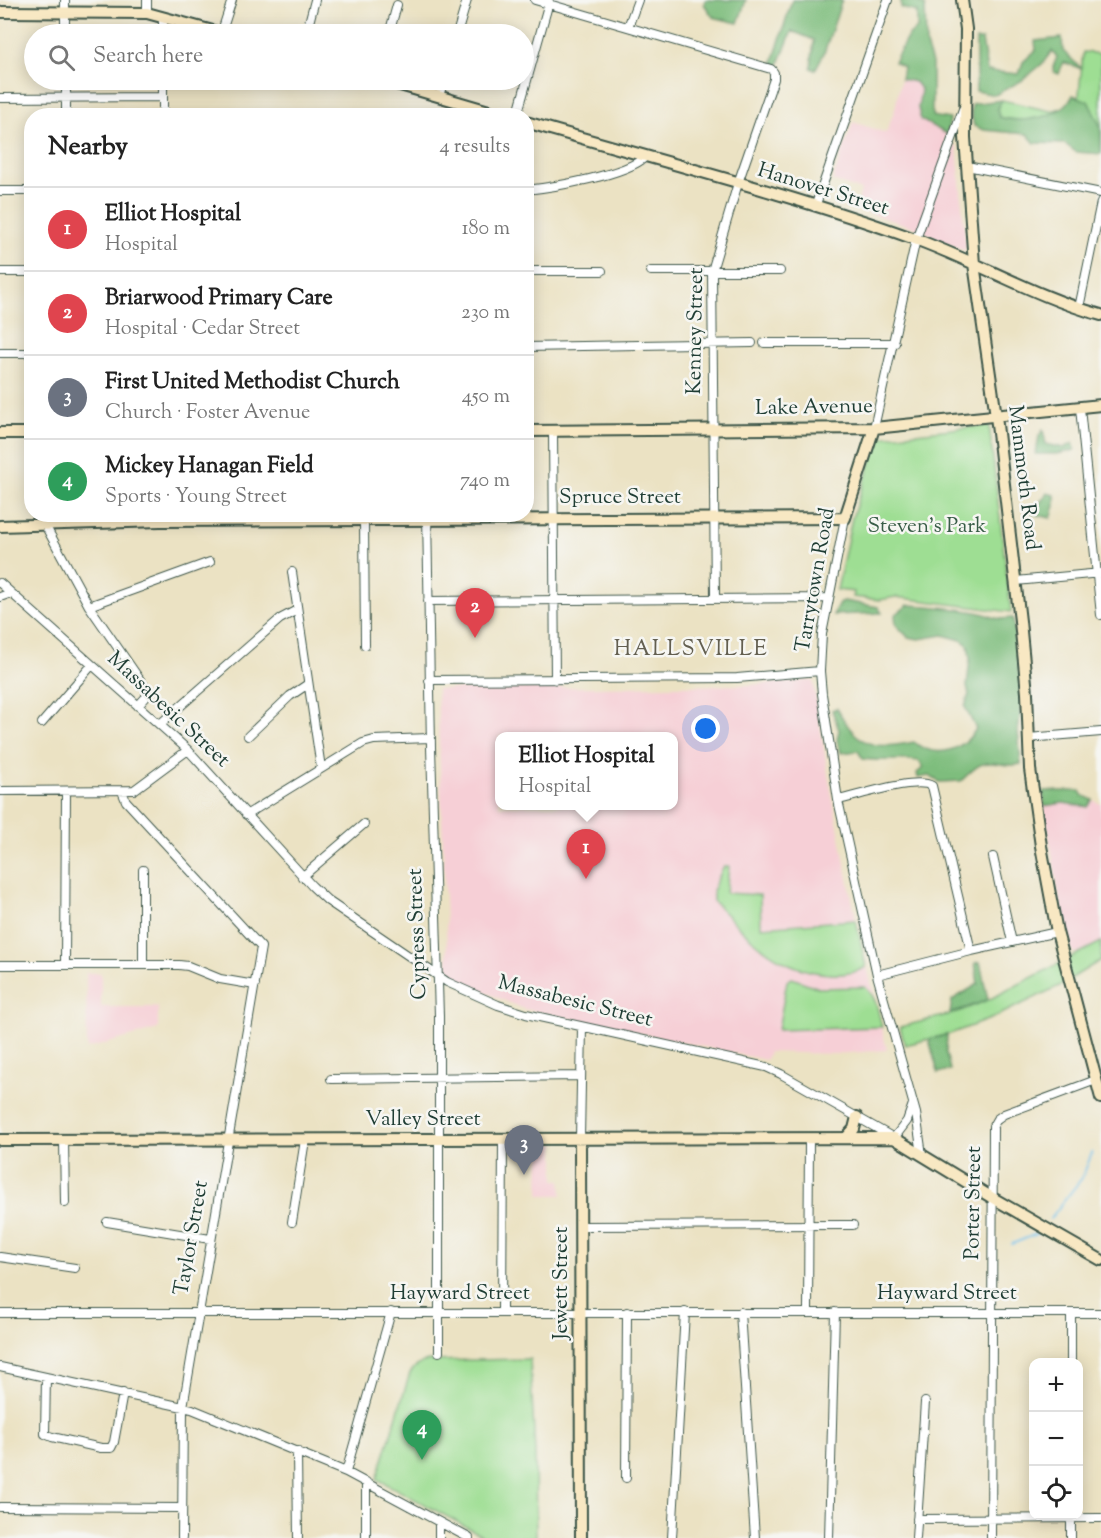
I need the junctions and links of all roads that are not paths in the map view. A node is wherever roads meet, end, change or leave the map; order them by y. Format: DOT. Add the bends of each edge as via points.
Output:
graph roads {
  1 [pos="65,0"];
  2 [pos="147,0"];
  3 [pos="231,0"];
  4 [pos="315,0"];
  5 [pos="467,0"];
  6 [pos="534,0"];
  7 [pos="638,0"];
  8 [pos="888,0"];
  9 [pos="963,0"];
  10 [pos="549,2"];
  11 [pos="397,5"];
  12 [pos="0,12"];
  13 [pos="65,12"];
  14 [pos="147,13"];
  15 [pos="163,17"];
  16 [pos="65,24"];
  17 [pos="163,24"];
  18 [pos="188,24"];
  19 [pos="225,24"];
  20 [pos="309,24"];
  21 [pos="392,24"];
  22 [pos="460,24"];
  23 [pos="628,27"];
  24 [pos="534,55"];
  25 [pos="66,90"];
  26 [pos="163,90"];
  27 [pos="418,90"];
  28 [pos="441,90"];
  29 [pos="524,90"];
  30 [pos="439,96"];
  31 [pos="163,97"];
  32 [pos="0,98"];
  33 [pos="66,98"];
  34 [pos="965,105"];
  35 [pos="66,108"];
  36 [pos="163,108"];
  37 [pos="479,108"];
  38 [pos="519,108"];
  39 [pos="534,124"];
  40 [pos="645,157"];
  41 [pos="967,166"];
  42 [pos="738,183"];
  43 [pos="534,188"];
  44 [pos="0,191"];
  45 [pos="24,191"];
  46 [pos="1101,193"];
  47 [pos="1101,202"];
  48 [pos="815,207"];
  49 [pos="916,240"];
  50 [pos="974,264"];
  51 [pos="534,271"];
  52 [pos="602,271"];
  53 [pos="651,271"];
  54 [pos="712,271"];
  55 [pos="780,271"];
  56 [pos="0,272"];
  57 [pos="24,272"];
  58 [pos="1079,309"];
  59 [pos="1101,315"];
  60 [pos="752,343"];
  61 [pos="764,343"];
  62 [pos="895,343"];
  63 [pos="712,344"];
  64 [pos="534,347"];
  65 [pos="0,353"];
  66 [pos="24,353"];
  67 [pos="1101,405"];
  68 [pos="1080,408"];
  69 [pos="996,416"];
  70 [pos="874,428"];
  71 [pos="713,429"];
  72 [pos="534,431"];
  73 [pos="553,431"];
  74 [pos="0,433"];
  75 [pos="24,433"];
  76 [pos="714,517"];
  77 [pos="534,518"];
  78 [pos="553,518"];
  79 [pos="845,518"];
  80 [pos="96,522"];
  81 [pos="364,522"];
  82 [pos="427,522"];
  83 [pos="45,525"];
  84 [pos="0,526"];
  85 [pos="210,562"];
  86 [pos="292,572"];
  87 [pos="1099,573"];
  88 [pos="1016,581"];
  89 [pos="0,583"];
  90 [pos="11,592"];
  91 [pos="0,597"];
  92 [pos="715,598"];
  93 [pos="828,598"];
  94 [pos="554,599"];
  95 [pos="428,601"];
  96 [pos="89,606"];
  97 [pos="297,610"];
  98 [pos="1101,615"];
  99 [pos="365,645"];
  100 [pos="92,665"];
  101 [pos="820,672"];
  102 [pos="429,680"];
  103 [pos="555,680"];
  104 [pos="308,684"];
  105 [pos="138,706"];
  106 [pos="42,723"];
  107 [pos="160,724"];
  108 [pos="1101,732"];
  109 [pos="248,736"];
  110 [pos="430,738"];
  111 [pos="1028,738"];
  112 [pos="188,750"];
  113 [pos="321,768"];
  114 [pos="0,791"];
  115 [pos="66,791"];
  116 [pos="122,791"];
  117 [pos="838,800"];
  118 [pos="246,815"];
  119 [pos="364,824"];
  120 [pos="993,857"];
  121 [pos="143,870"];
  122 [pos="302,877"];
  123 [pos="1058,932"];
  124 [pos="1012,942"];
  125 [pos="970,951"];
  126 [pos="0,965"];
  127 [pos="65,965"];
  128 [pos="143,965"];
  129 [pos="878,975"];
  130 [pos="438,977"];
  131 [pos="255,985"];
  132 [pos="582,1027"];
  133 [pos="581,1076"];
  134 [pos="331,1079"];
  135 [pos="439,1079"];
  136 [pos="1096,1080"];
  137 [pos="1101,1098"];
  138 [pos="913,1104"];
  139 [pos="857,1117"];
  140 [pos="809,1138"];
  141 [pos="846,1138"];
  142 [pos="894,1138"];
  143 [pos="229,1139"];
  144 [pos="440,1139"];
  145 [pos="503,1139"];
  146 [pos="580,1139"];
  147 [pos="0,1140"];
  148 [pos="64,1140"];
  149 [pos="305,1140"];
  150 [pos="922,1155"];
  151 [pos="991,1197"];
  152 [pos="65,1203"];
  153 [pos="107,1222"];
  154 [pos="292,1222"];
  155 [pos="853,1225"];
  156 [pos="581,1226"];
  157 [pos="807,1226"];
  158 [pos="210,1239"];
  159 [pos="0,1257"];
  160 [pos="1101,1260"];
  161 [pos="75,1269"];
  162 [pos="391,1312"];
  163 [pos="440,1312"];
  164 [pos="502,1312"];
  165 [pos="582,1312"];
  166 [pos="627,1312"];
  167 [pos="685,1312"];
  168 [pos="740,1312"];
  169 [pos="808,1312"];
  170 [pos="835,1312"];
  171 [pos="0,1313"];
  172 [pos="197,1313"];
  173 [pos="991,1313"];
  174 [pos="1071,1313"];
  175 [pos="1101,1313"];
  176 [pos="439,1352"];
  177 [pos="1071,1358"];
  178 [pos="0,1367"];
  179 [pos="46,1377"];
  180 [pos="123,1394"];
  181 [pos="926,1402"];
  182 [pos="183,1407"];
  183 [pos="297,1451"];
  184 [pos="346,1472"];
  185 [pos="626,1478"];
  186 [pos="366,1482"];
  187 [pos="0,1508"];
  188 [pos="182,1508"];
  189 [pos="1083,1517"];
  190 [pos="1101,1518"];
  191 [pos="1029,1519"];
  192 [pos="917,1520"];
  193 [pos="990,1520"];
  194 [pos="1071,1520"];
  195 [pos="439,1522"];
  196 [pos="182,1538"];
  197 [pos="298,1538"];
  198 [pos="366,1538"];
  199 [pos="439,1538"];
  200 [pos="469,1538"];
  201 [pos="582,1538"];
  202 [pos="672,1538"];
  203 [pos="755,1538"];
  204 [pos="829,1538"];
  205 [pos="916,1538"];
  206 [pos="991,1538"];
  207 [pos="1071,1538"];
  1 -- 13 [label="street"];
  2 -- 14 [label="street"];
  3 -- 19 [label="street"];
  4 -- 20 [label="street"];
  5 -- 22 [label="street"];
  6 -- 10 [label="street"];
  7 -- 23 [label="street"];
  8 -- 48 [label="street"];
  9 -- 34 [label="street, Mammoth Road"];
  10 -- 23 [label="street"];
  10 -- 24 [label="street"];
  11 -- 21 [label="street"];
  12 -- 13 [label="street"];
  13 -- 14 [label="street"];
  13 -- 16 [label="street"];
  14 -- 15 [label="street"];
  15 -- 17 [label="street"];
  15 -- 18 [label="street"];
  23 -- 42 [label="street, Kenney Street" via="774,73"];
  25 -- 33 [label="street"];
  26 -- 31 [label="street"];
  27 -- 30 [label="street"];
  28 -- 30 [label="street"];
  29 -- 38 [label="street"];
  30 -- 37 [label="street"];
  31 -- 33 [label="street"];
  31 -- 36 [label="street"];
  32 -- 33 [label="street"];
  33 -- 35 [label="street"];
  34 -- 41 [label="street, Mammoth Road"];
  34 -- 49 [label="street, Tarrytown Road"];
  39 -- 40 [label="street, Hanover Street"];
  40 -- 42 [label="street, Hanover Street"];
  40 -- 43 [label="street" via="618,172"];
  41 -- 46 [label="street"];
  41 -- 50 [label="street, Mammoth Road"];
  42 -- 48 [label="street, Hanover Street"];
  42 -- 54 [label="street, Kenney Street"];
  44 -- 45 [label="street"];
  47 -- 58 [label="street"];
  48 -- 49 [label="street, Hanover Street"];
  49 -- 50 [label="street, Hanover Street"];
  49 -- 62 [label="street, Tarrytown Road"];
  50 -- 58 [label="street, Hanover Street"];
  50 -- 69 [label="street, Mammoth Road"];
  51 -- 52 [label="street"];
  53 -- 54 [label="street"];
  54 -- 55 [label="street"];
  54 -- 63 [label="street, Kenney Street"];
  56 -- 57 [label="street"];
  58 -- 59 [label="street, Hanover Street"];
  60 -- 63 [label="street"];
  61 -- 62 [label="street"];
  62 -- 70 [label="street, Tarrytown Road"];
  63 -- 64 [label="street"];
  63 -- 71 [label="street, Kenney Street"];
  65 -- 66 [label="street"];
  67 -- 68 [label="street, Lake Avenue"];
  68 -- 69 [label="street, Lake Avenue"];
  68 -- 87 [label="street"];
  69 -- 70 [label="street, Lake Avenue"];
  69 -- 88 [label="street, Mammoth Road"];
  70 -- 71 [label="street, Lake Avenue"];
  70 -- 79 [label="street, Tarrytown Road"];
  71 -- 73 [label="street, Lake Avenue"];
  71 -- 76 [label="street, Kenney Street"];
  72 -- 73 [label="street, Lake Avenue"];
  73 -- 78 [label="street"];
  74 -- 75 [label="street"];
  76 -- 78 [label="street, Spruce Street"];
  76 -- 79 [label="street, Spruce Street"];
  76 -- 92 [label="street, Kenney Street"];
  77 -- 78 [label="street, Spruce Street"];
  78 -- 94 [label="street"];
  79 -- 93 [label="street, Tarrytown Road"];
  80 -- 83 [label="street, Spruce Street"];
  81 -- 99 [label="street"];
  82 -- 95 [label="street, Cypress Street"];
  83 -- 84 [label="street, Spruce Street"];
  83 -- 96 [label="street"];
  85 -- 96 [label="street"];
  86 -- 97 [label="street"];
  87 -- 88 [label="street"];
  87 -- 98 [label="street"];
  88 -- 111 [label="street, Mammoth Road"];
  89 -- 90 [label="street, Massabesic Street"];
  90 -- 91 [label="street"];
  90 -- 100 [label="street, Massabesic Street"];
  92 -- 93 [label="street"];
  92 -- 94 [label="street"];
  93 -- 101 [label="street, Tarrytown Road"];
  94 -- 95 [label="street"];
  94 -- 103 [label="street"];
  95 -- 102 [label="street, Cypress Street"];
  96 -- 105 [label="street" via="147,690"];
  97 -- 104 [label="street"];
  97 -- 107 [label="street" via="280,619"];
  100 -- 105 [label="street, Massabesic Street"];
  100 -- 106 [label="street"];
  101 -- 103 [label="street" via="737,678"];
  101 -- 117 [label="street, Tarrytown Road"];
  102 -- 103 [label="street"];
  102 -- 110 [label="street, Cypress Street"];
  104 -- 109 [label="street"];
  104 -- 113 [label="street"];
  105 -- 107 [label="street, Massabesic Street"];
  107 -- 112 [label="street, Massabesic Street"];
  108 -- 111 [label="street"];
  110 -- 113 [label="street" via="368,741"];
  110 -- 130 [label="street, Cypress Street"];
  111 -- 123 [label="street, Mammoth Road" via="1041,846"];
  112 -- 116 [label="street" via="139,788"];
  112 -- 118 [label="street, Massabesic Street"];
  113 -- 118 [label="street"];
  114 -- 115 [label="street"];
  115 -- 116 [label="street"];
  115 -- 127 [label="street"];
  116 -- 131 [label="street, Taylor Street" via="127,802 261,947"];
  117 -- 125 [label="street" via="908,784 928,784 934,790"];
  117 -- 129 [label="street, Tarrytown Road"];
  118 -- 122 [label="street, Massabesic Street"];
  119 -- 122 [label="street"];
  120 -- 124 [label="street"];
  121 -- 128 [label="street"];
  122 -- 130 [label="street, Massabesic Street" via="328,901"];
  123 -- 124 [label="street"];
  123 -- 136 [label="street, Mammoth Road"];
  124 -- 125 [label="street"];
  125 -- 129 [label="street"];
  126 -- 127 [label="street"];
  127 -- 128 [label="street"];
  128 -- 131 [label="street" via="184,965 211,976"];
  129 -- 138 [label="street, Tarrytown Road"];
  130 -- 132 [label="street, Massabesic Street" via="510,1009"];
  130 -- 135 [label="street, Cypress Street"];
  131 -- 143 [label="street, Taylor Street"];
  132 -- 133 [label="street, Jewett Street"];
  132 -- 139 [label="street, Massabesic Street" via="766,1067"];
  133 -- 135 [label="street"];
  133 -- 146 [label="street, Jewett Street"];
  134 -- 135 [label="street"];
  135 -- 144 [label="street, Cypress Street"];
  136 -- 137 [label="street, Mammoth Road"];
  136 -- 151 [label="street, Porter Street" via="997,1119 993,1126"];
  138 -- 142 [label="street" via="907,1121"];
  138 -- 150 [label="street, Tarrytown Road"];
  139 -- 141 [label="street"];
  139 -- 142 [label="street, Massabesic Street"];
  140 -- 141 [label="street, Valley Street"];
  140 -- 146 [label="street, Valley Street"];
  140 -- 157 [label="street"];
  141 -- 142 [label="street, Valley Street"];
  142 -- 150 [label="street, Massabesic Street"];
  143 -- 148 [label="street, Valley Street"];
  143 -- 149 [label="street, Valley Street"];
  143 -- 158 [label="street, Taylor Street"];
  144 -- 145 [label="street, Valley Street"];
  144 -- 149 [label="street, Valley Street"];
  144 -- 163 [label="street, Cypress Street"];
  145 -- 146 [label="street, Valley Street"];
  145 -- 164 [label="street"];
  146 -- 156 [label="street, Jewett Street"];
  147 -- 148 [label="street, Valley Street"];
  148 -- 152 [label="street"];
  149 -- 154 [label="street"];
  150 -- 151 [label="street, Massabesic Street"];
  151 -- 160 [label="street, Massabesic Street"];
  151 -- 173 [label="street, Porter Street"];
  153 -- 158 [label="street"];
  155 -- 157 [label="street"];
  156 -- 157 [label="street"];
  156 -- 165 [label="street, Jewett Street"];
  157 -- 169 [label="street"];
  158 -- 172 [label="street, Taylor Street"];
  159 -- 161 [label="street"];
  162 -- 163 [label="street, Hayward Street"];
  162 -- 172 [label="street, Hayward Street"];
  162 -- 184 [label="street"];
  163 -- 164 [label="street, Hayward Street"];
  163 -- 176 [label="street, Cypress Street"];
  164 -- 165 [label="street, Hayward Street"];
  165 -- 166 [label="street, Hayward Street"];
  165 -- 201 [label="street, Jewett Street"];
  166 -- 167 [label="street, Hayward Street"];
  166 -- 185 [label="street"];
  167 -- 168 [label="street, Hayward Street"];
  167 -- 202 [label="street"];
  168 -- 169 [label="street, Hayward Street"];
  168 -- 203 [label="street"];
  169 -- 170 [label="street, Hayward Street"];
  170 -- 173 [label="street, Hayward Street"];
  170 -- 204 [label="street"];
  171 -- 172 [label="street, Hayward Street"];
  172 -- 182 [label="street, Taylor Street"];
  173 -- 174 [label="street, Hayward Street"];
  173 -- 193 [label="street, Porter Street"];
  174 -- 175 [label="street, Hayward Street"];
  174 -- 177 [label="street"];
  178 -- 179 [label="street"];
  179 -- 180 [label="street"];
  179 -- 180 [label="street" via="45,1434 101,1448 111,1448 114,1442"];
  180 -- 182 [label="street"];
  181 -- 192 [label="street"];
  182 -- 183 [label="street"];
  182 -- 188 [label="street, Taylor Street"];
  183 -- 184 [label="street"];
  183 -- 197 [label="street"];
  184 -- 186 [label="street"];
  186 -- 195 [label="street"];
  186 -- 198 [label="street"];
  187 -- 188 [label="street"];
  188 -- 196 [label="street, Taylor Street"];
  189 -- 190 [label="street"];
  191 -- 193 [label="street"];
  192 -- 193 [label="street"];
  192 -- 205 [label="street"];
  193 -- 206 [label="street, Porter Street"];
  194 -- 207 [label="street"];
  195 -- 199 [label="street"];
  195 -- 200 [label="street"];
}
